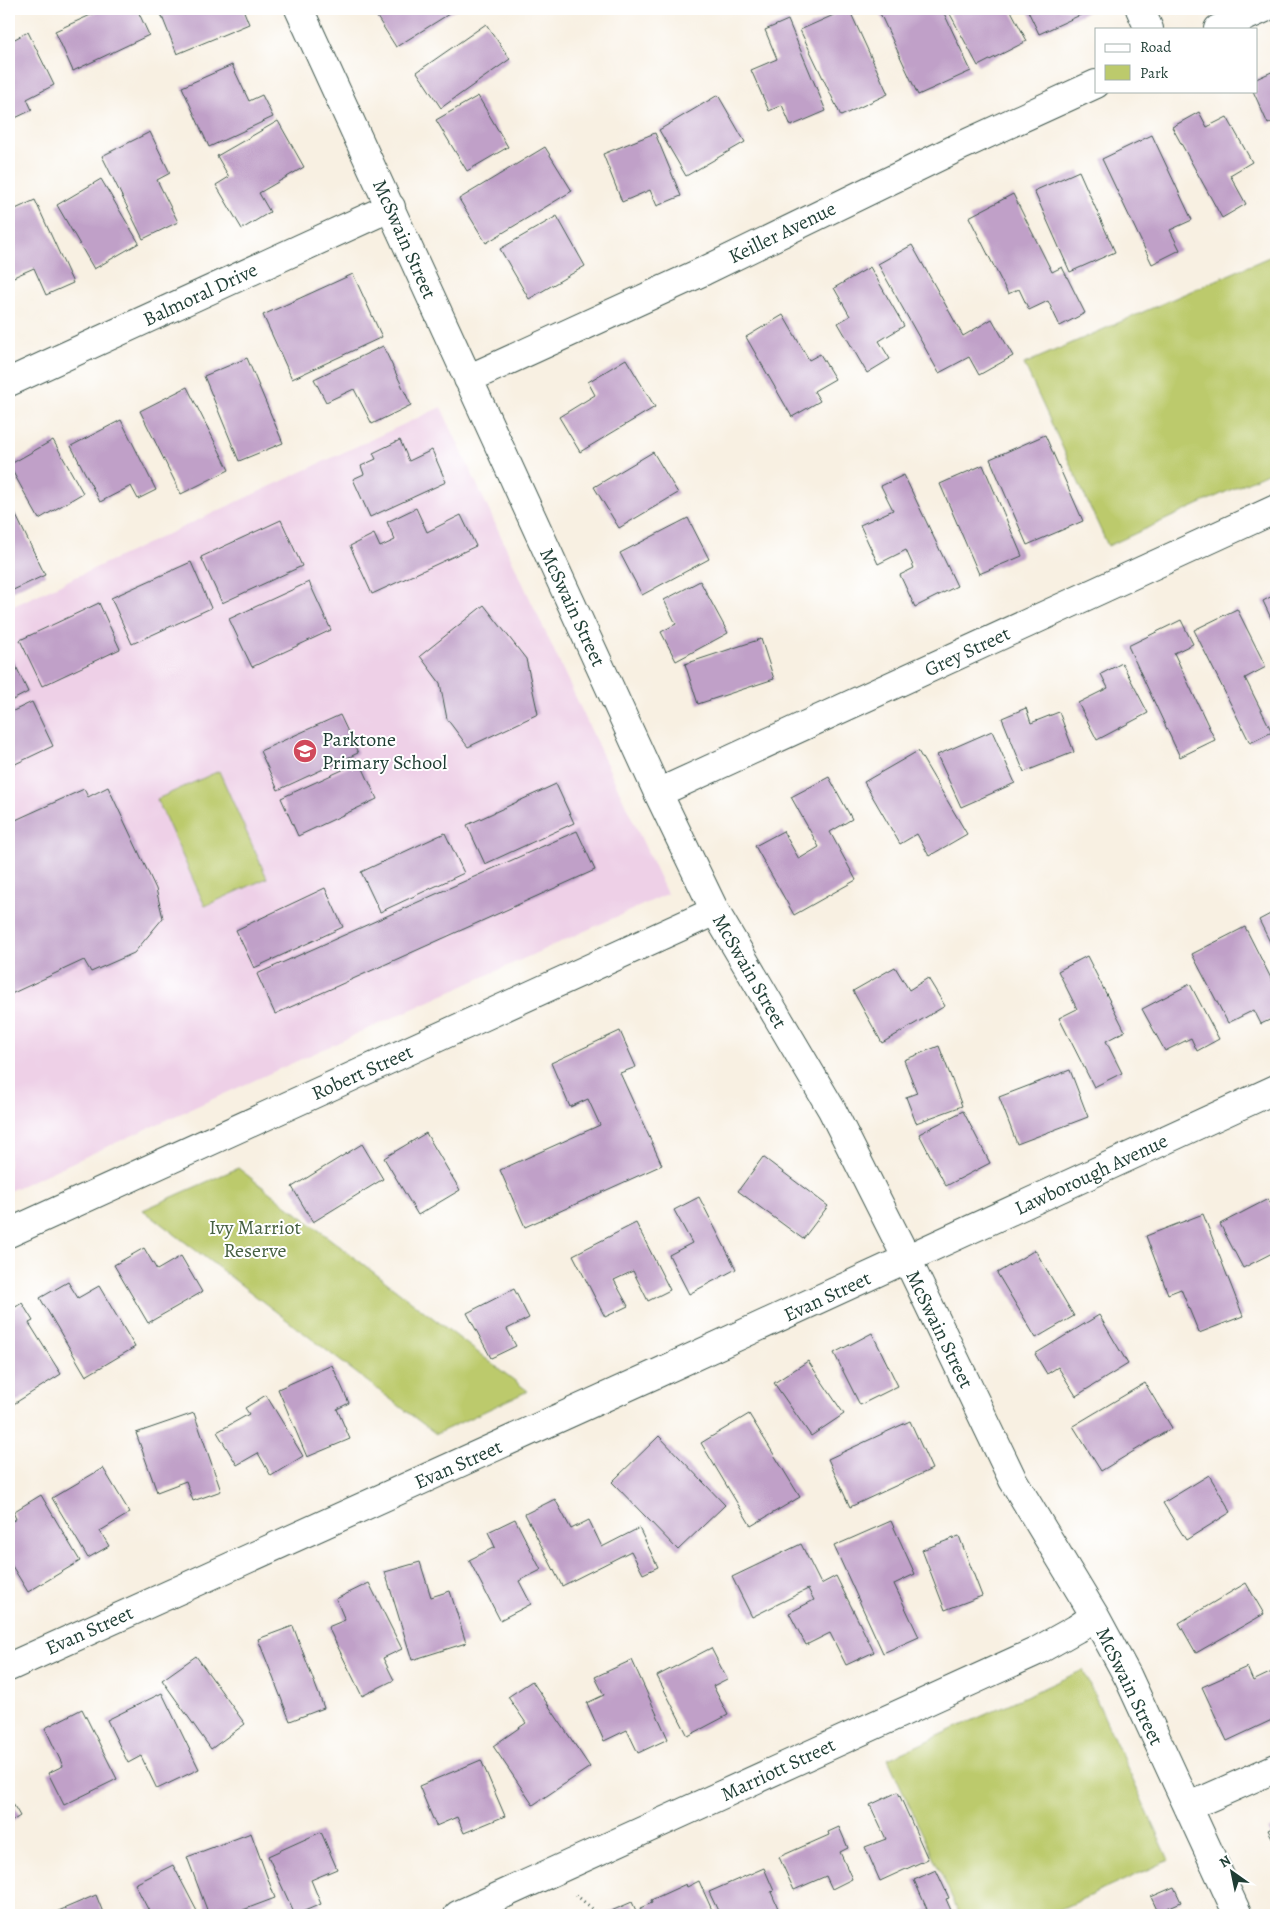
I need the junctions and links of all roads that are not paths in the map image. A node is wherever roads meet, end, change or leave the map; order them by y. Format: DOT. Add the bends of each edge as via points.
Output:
graph roads {
  1 [pos="299,9"];
  2 [pos="1140,9"];
  3 [pos="1263,9"];
  4 [pos="1148,28"];
  5 [pos="1220,28"];
  6 [pos="1095,84"];
  7 [pos="390,206"];
  8 [pos="468,379"];
  9 [pos="9,382"];
  10 [pos="1276,508"];
  11 [pos="658,792"];
  12 [pos="715,912"];
  13 [pos="1276,1089"];
  14 [pos="9,1233"];
  15 [pos="907,1259"];
  16 [pos="1095,1616"];
  17 [pos="9,1666"];
  18 [pos="1276,1768"];
  19 [pos="1188,1807"];
  20 [pos="458,1915"];
  21 [pos="1238,1915"];
  1 -- 7 [label="street, McSwain Street"];
  2 -- 4 [label="street"];
  3 -- 5 [label="street"];
  6 -- 8 [label="street, Keiller Avenue" via="704,271"];
  7 -- 8 [label="street, McSwain Street"];
  7 -- 9 [label="street, Balmoral Drive"];
  8 -- 11 [label="street, McSwain Street"];
  10 -- 11 [label="street, Grey Street"];
  11 -- 12 [label="street, McSwain Street"];
  12 -- 14 [label="street, Robert Street"];
  12 -- 15 [label="street, McSwain Street" via="832,1110"];
  13 -- 15 [label="street, Lawborough Avenue"];
  15 -- 16 [label="street, McSwain Street" via="1013,1480"];
  15 -- 17 [label="street, Evan Street"];
  16 -- 19 [label="street, McSwain Street" via="1128,1677"];
  16 -- 20 [label="street, Marriott Street" via="1035,1652"];
  18 -- 19 [label="street"];
  19 -- 21 [label="street, McSwain Street"];
}
